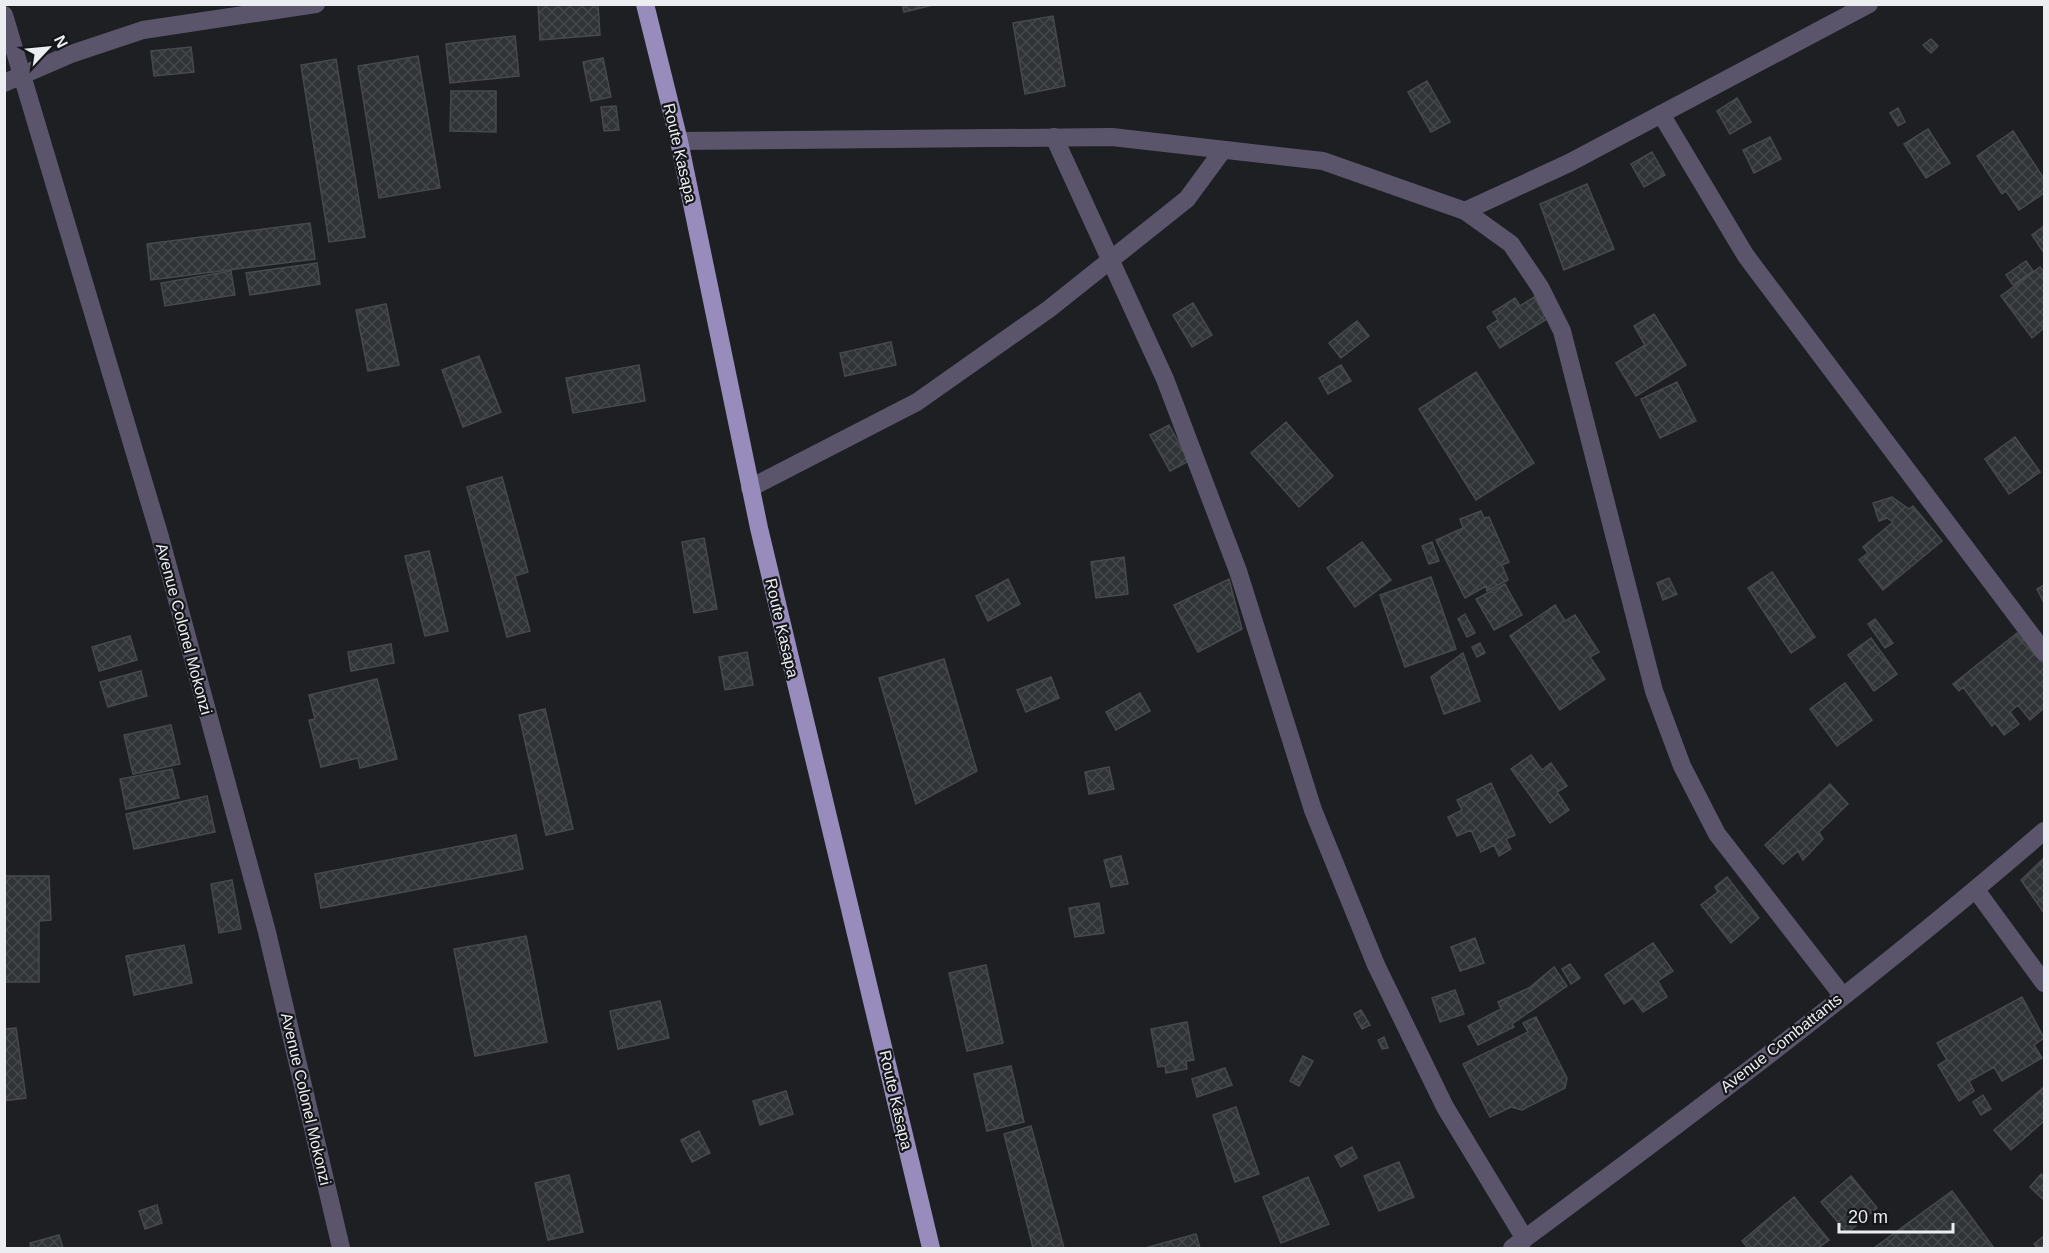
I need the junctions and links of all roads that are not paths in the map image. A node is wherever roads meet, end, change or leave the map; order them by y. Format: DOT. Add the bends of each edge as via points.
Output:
graph roads {
  1 [pos="316,4"];
  2 [pos="645,4"];
  3 [pos="1869,4"];
  4 [pos="4,15"];
  5 [pos="13,80"];
  6 [pos="1661,114"];
  7 [pos="1054,137"];
  8 [pos="679,141"];
  9 [pos="1223,150"];
  10 [pos="1465,211"];
  11 [pos="1112,261"];
  12 [pos="750,488"];
  13 [pos="2044,652"];
  14 [pos="2044,831"];
  15 [pos="1977,890"];
  16 [pos="2044,983"];
  17 [pos="1842,995"];
  18 [pos="1519,1244"];
  19 [pos="341,1248"];
  20 [pos="931,1248"];
  1 -- 5 [label="street" via="143,30 71,54"];
  2 -- 8 [label="main road, Route Kasapa"];
  3 -- 6 [label="street"];
  4 -- 5 [label="street, Avenue Colonel Mokonzi"];
  5 -- 19 [label="street, Avenue Colonel Mokonzi" via="166,560 267,932"];
  6 -- 10 [label="street" via="1569,163"];
  6 -- 13 [label="street" via="1746,256"];
  7 -- 8 [label="street"];
  7 -- 9 [label="street" via="1112,136"];
  7 -- 11 [label="street"];
  8 -- 12 [label="main road, Route Kasapa"];
  9 -- 10 [label="street" via="1323,161"];
  9 -- 11 [label="street" via="1187,199"];
  10 -- 17 [label="street" via="1511,244 1540,287 1562,331 1654,691 1682,766 1717,834"];
  11 -- 12 [label="street" via="917,402"];
  11 -- 18 [label="street" via="1165,379 1238,570 1313,810 1376,965 1445,1107"];
  12 -- 20 [label="main road, Route Kasapa"];
  14 -- 15 [label="street, Avenue Combattants"];
  15 -- 16 [label="street"];
  15 -- 17 [label="street, Avenue Combattants"];
  17 -- 18 [label="street, Avenue Combattants"];
}
